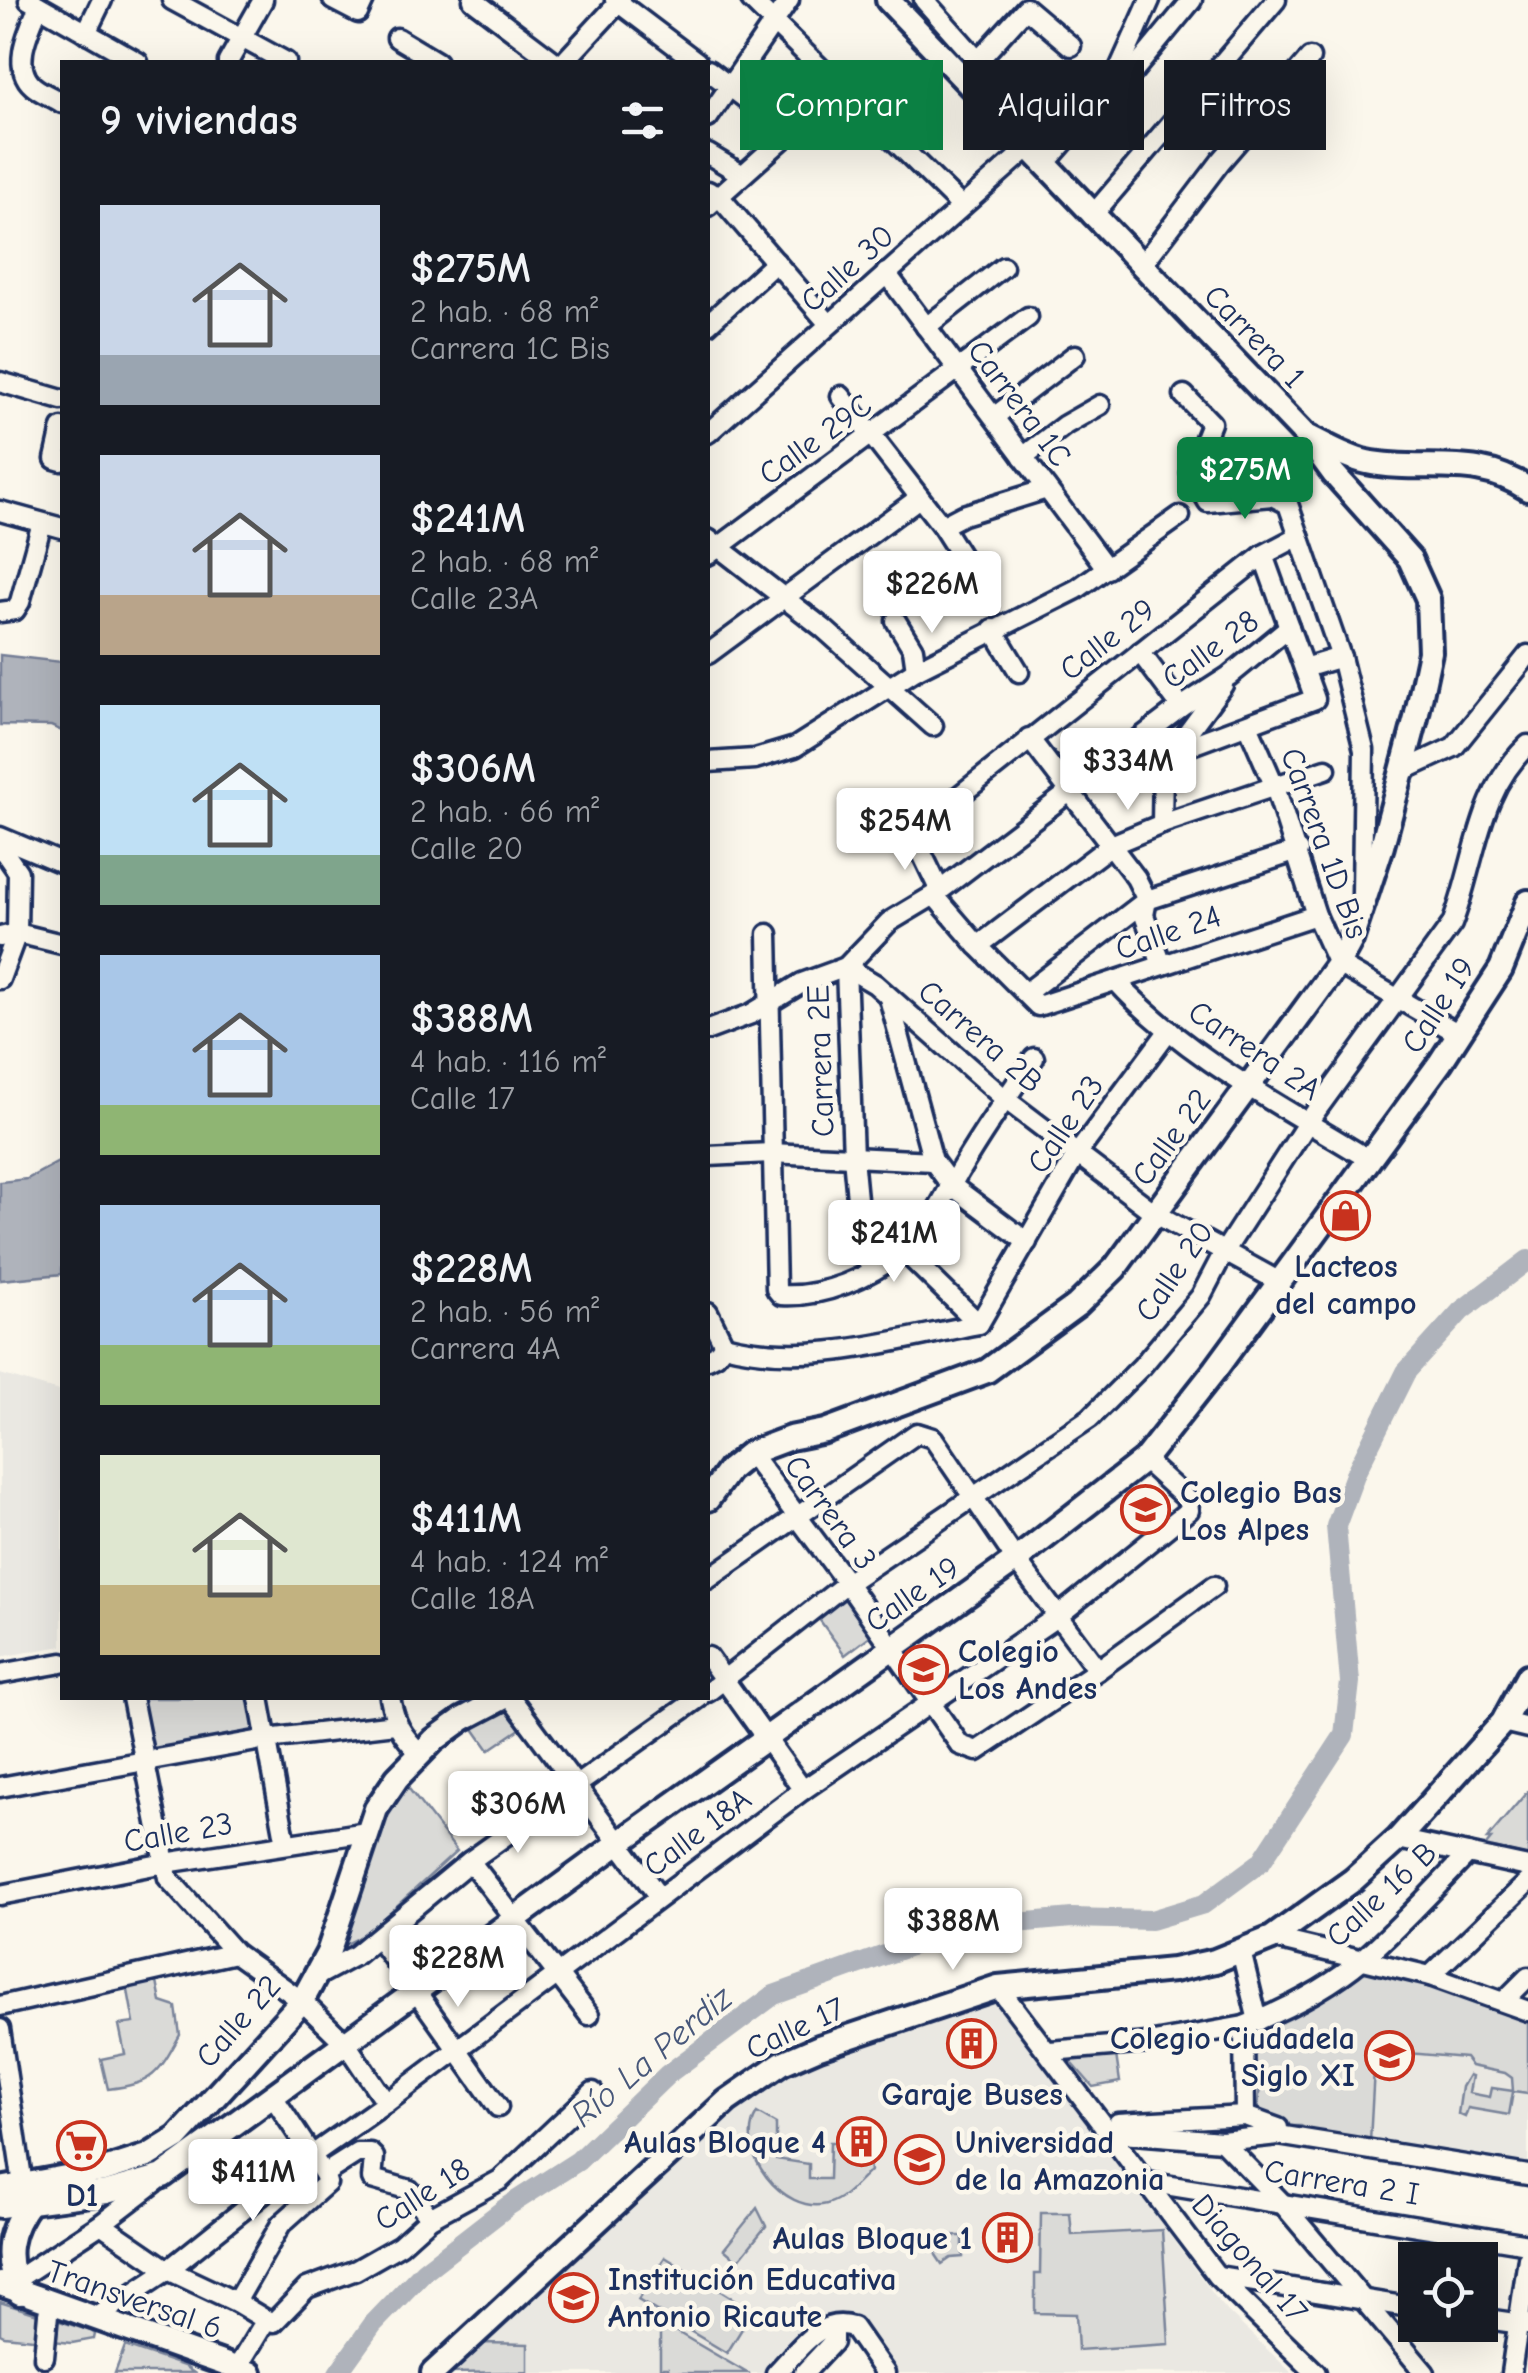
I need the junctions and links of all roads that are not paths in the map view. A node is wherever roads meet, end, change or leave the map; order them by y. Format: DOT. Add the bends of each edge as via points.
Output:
graph roads {
  1 [pos="102,0"];
  2 [pos="172,0"];
  3 [pos="263,0"];
  4 [pos="333,0"];
  5 [pos="474,0"];
  6 [pos="752,0"];
  7 [pos="789,0"];
  8 [pos="888,0"];
  9 [pos="924,0"];
  10 [pos="1150,0"];
  11 [pos="1192,0"];
  12 [pos="1276,0"];
  13 [pos="618,1"];
  14 [pos="45,5"];
  15 [pos="361,6"];
  16 [pos="775,21"];
  17 [pos="86,33"];
  18 [pos="397,38"];
  19 [pos="242,39"];
  20 [pos="1071,46"];
  21 [pos="1310,58"];
  22 [pos="134,60"];
  23 [pos="229,60"];
  24 [pos="282,60"];
  25 [pos="435,60"];
  26 [pos="552,60"];
  27 [pos="566,60"];
  28 [pos="694,60"];
  29 [pos="815,60"];
  30 [pos="977,60"];
  31 [pos="979,60"];
  32 [pos="1123,60"];
  33 [pos="1143,60"];
  34 [pos="710,72"];
  35 [pos="963,79"];
  36 [pos="729,87"];
  37 [pos="740,95"];
  38 [pos="60,102"];
  39 [pos="710,115"];
  40 [pos="768,150"];
  41 [pos="905,150"];
  42 [pos="1030,150"];
  43 [pos="710,155"];
  44 [pos="741,174"];
  45 [pos="711,198"];
  46 [pos="961,206"];
  47 [pos="1092,216"];
  48 [pos="776,262"];
  49 [pos="1142,265"];
  50 [pos="1004,267"];
  51 [pos="886,272"];
  52 [pos="1028,317"];
  53 [pos="710,322"];
  54 [pos="829,324"];
  55 [pos="926,327"];
  56 [pos="1075,355"];
  57 [pos="958,370"];
  58 [pos="0,382"];
  59 [pos="1184,395"];
  60 [pos="840,396"];
  61 [pos="60,399"];
  62 [pos="1100,406"];
  63 [pos="994,417"];
  64 [pos="710,431"];
  65 [pos="873,435"];
  66 [pos="1306,436"];
  67 [pos="60,437"];
  68 [pos="1022,456"];
  69 [pos="60,460"];
  70 [pos="1047,489"];
  71 [pos="1528,489"];
  72 [pos="919,498"];
  73 [pos="0,511"];
  74 [pos="1180,516"];
  75 [pos="42,522"];
  76 [pos="942,526"];
  77 [pos="60,527"];
  78 [pos="1299,536"];
  79 [pos="711,547"];
  80 [pos="1263,554"];
  81 [pos="966,564"];
  82 [pos="1107,569"];
  83 [pos="783,597"];
  84 [pos="0,612"];
  85 [pos="896,622"];
  86 [pos="1290,627"];
  87 [pos="993,629"];
  88 [pos="710,652"];
  89 [pos="1140,652"];
  90 [pos="1528,655"];
  91 [pos="1341,656"];
  92 [pos="1304,668"];
  93 [pos="916,670"];
  94 [pos="1018,672"];
  95 [pos="1230,676"];
  96 [pos="887,688"];
  97 [pos="1181,707"];
  98 [pos="1248,725"];
  99 [pos="933,726"];
  100 [pos="1030,738"];
  101 [pos="1528,745"];
  102 [pos="1178,750"];
  103 [pos="710,762"];
  104 [pos="1326,769"];
  105 [pos="1402,771"];
  106 [pos="1275,787"];
  107 [pos="1070,792"];
  108 [pos="1162,824"];
  109 [pos="0,836"];
  110 [pos="0,846"];
  111 [pos="1111,846"];
  112 [pos="1298,851"];
  113 [pos="60,863"];
  114 [pos="18,872"];
  115 [pos="937,893"];
  116 [pos="1147,900"];
  117 [pos="1528,902"];
  118 [pos="1361,910"];
  119 [pos="1316,915"];
  120 [pos="768,934"];
  121 [pos="9,935"];
  122 [pos="60,944"];
  123 [pos="978,946"];
  124 [pos="1162,964"];
  125 [pos="1338,964"];
  126 [pos="846,968"];
  127 [pos="0,979"];
  128 [pos="1116,982"];
  129 [pos="888,995"];
  130 [pos="1398,996"];
  131 [pos="1032,1000"];
  132 [pos="770,1003"];
  133 [pos="710,1029"];
  134 [pos="1169,1030"];
  135 [pos="1459,1034"];
  136 [pos="1034,1058"];
  137 [pos="1248,1086"];
  138 [pos="1005,1100"];
  139 [pos="1308,1122"];
  140 [pos="771,1153"];
  141 [pos="1077,1154"];
  142 [pos="710,1156"];
  143 [pos="853,1157"];
  144 [pos="1368,1159"];
  145 [pos="933,1160"];
  146 [pos="951,1185"];
  147 [pos="1156,1214"];
  148 [pos="1027,1242"];
  149 [pos="904,1251"];
  150 [pos="1224,1252"];
  151 [pos="873,1270"];
  152 [pos="1278,1282"];
  153 [pos="710,1316"];
  154 [pos="979,1324"];
  155 [pos="724,1345"];
  156 [pos="710,1359"];
  157 [pos="750,1453"];
  158 [pos="1144,1460"];
  159 [pos="974,1496"];
  160 [pos="710,1497"];
  161 [pos="796,1515"];
  162 [pos="1016,1560"];
  163 [pos="710,1579"];
  164 [pos="847,1583"];
  165 [pos="1214,1586"];
  166 [pos="1058,1616"];
  167 [pos="892,1648"];
  168 [pos="710,1660"];
  169 [pos="60,1663"];
  170 [pos="1098,1670"];
  171 [pos="0,1674"];
  172 [pos="1528,1676"];
  173 [pos="725,1679"];
  174 [pos="710,1690"];
  175 [pos="132,1700"];
  176 [pos="259,1700"];
  177 [pos="390,1700"];
  178 [pos="499,1700"];
  179 [pos="512,1700"];
  180 [pos="696,1700"];
  181 [pos="933,1704"];
  182 [pos="1503,1722"];
  183 [pos="395,1724"];
  184 [pos="1528,1728"];
  185 [pos="765,1738"];
  186 [pos="267,1739"];
  187 [pos="420,1753"];
  188 [pos="145,1760"];
  189 [pos="576,1785"];
  190 [pos="0,1787"];
  191 [pos="803,1790"];
  192 [pos="368,1832"];
  193 [pos="1398,1839"];
  194 [pos="619,1843"];
  195 [pos="286,1844"];
  196 [pos="1468,1854"];
  197 [pos="470,1860"];
  198 [pos="165,1864"];
  199 [pos="1528,1867"];
  200 [pos="1528,1882"];
  201 [pos="0,1895"];
  202 [pos="659,1897"];
  203 [pos="516,1919"];
  204 [pos="1272,1938"];
  205 [pos="378,1939"];
  206 [pos="1241,1951"];
  207 [pos="234,1953"];
  208 [pos="1362,1960"];
  209 [pos="557,1974"];
  210 [pos="1430,1976"];
  211 [pos="315,1977"];
  212 [pos="1528,1977"];
  213 [pos="998,1987"];
  214 [pos="417,1993"];
  215 [pos="302,2000"];
  216 [pos="1504,2001"];
  217 [pos="0,2006"];
  218 [pos="1528,2011"];
  219 [pos="589,2015"];
  220 [pos="1251,2024"];
  221 [pos="0,2028"];
  222 [pos="347,2044"];
  223 [pos="456,2048"];
  224 [pos="1050,2051"];
  225 [pos="594,2092"];
  226 [pos="272,2095"];
  227 [pos="386,2102"];
  228 [pos="498,2107"];
  229 [pos="1245,2116"];
  230 [pos="1106,2128"];
  231 [pos="1278,2135"];
  232 [pos="1222,2142"];
  233 [pos="312,2155"];
  234 [pos="1528,2175"];
  235 [pos="163,2176"];
  236 [pos="326,2178"];
  237 [pos="1146,2182"];
  238 [pos="18,2191"];
  239 [pos="1281,2202"];
  240 [pos="0,2206"];
  241 [pos="430,2218"];
  242 [pos="101,2224"];
  243 [pos="1528,2244"];
  244 [pos="1528,2258"];
  245 [pos="168,2270"];
  246 [pos="1217,2276"];
  247 [pos="8,2289"];
  248 [pos="1360,2299"];
  249 [pos="236,2302"];
  250 [pos="1398,2305"];
  251 [pos="48,2314"];
  252 [pos="97,2317"];
  253 [pos="266,2320"];
  254 [pos="1498,2320"];
  255 [pos="1524,2324"];
  256 [pos="833,2328"];
  257 [pos="44,2357"];
  258 [pos="243,2370"];
  259 [pos="204,2373"];
  260 [pos="433,2373"];
  261 [pos="776,2373"];
  262 [pos="804,2373"];
  263 [pos="884,2373"];
  264 [pos="1316,2373"];
  265 [pos="1424,2373"];
  266 [pos="1511,2373"];
  1 -- 17 [label="street"];
  2 -- 19 [label="street"];
  3 -- 19 [label="street"];
  4 -- 15 [label="street"];
  5 -- 26 [label="street"];
  6 -- 16 [label="street"];
  7 -- 16 [label="street"];
  8 -- 35 [label="main road, Carrera 1"];
  9 -- 30 [label="street, Carrera 1"];
  10 -- 32 [label="street, Calle 30"];
  11 -- 33 [label="street, Calle 30"];
  12 -- 47 [label="street"];
  13 -- 27 [label="street"];
  13 -- 28 [label="street"];
  14 -- 17 [label="street"];
  14 -- 38 [label="street" via="25,42 25,74"];
  16 -- 29 [label="street"];
  16 -- 36 [label="street"];
  17 -- 22 [label="street"];
  18 -- 25 [label="street"];
  19 -- 23 [label="street"];
  19 -- 24 [label="street"];
  20 -- 31 [label="street" via="1026,8"];
  21 -- 49 [label="street"];
  34 -- 36 [label="street"];
  36 -- 37 [label="street"];
  36 -- 39 [label="street"];
  40 -- 44 [label="street"];
  41 -- 46 [label="street"];
  42 -- 46 [label="street, Calle 30"];
  42 -- 47 [label="main road, Carrera 1"];
  43 -- 44 [label="street"];
  44 -- 45 [label="street"];
  45 -- 48 [label="street"];
  46 -- 51 [label="street, Calle 30"];
  47 -- 49 [label="main road, Carrera 1"];
  48 -- 53 [label="street"];
  48 -- 54 [label="street"];
  49 -- 66 [label="main road, Carrera 1"];
  50 -- 55 [label="street"];
  51 -- 54 [label="street, Calle 30"];
  51 -- 55 [label="street, Carrera 1C"];
  52 -- 57 [label="street"];
  54 -- 64 [label="street, Calle 30"];
  55 -- 57 [label="street, Carrera 1C"];
  56 -- 63 [label="street"];
  57 -- 63 [label="street, Carrera 1C"];
  57 -- 65 [label="street, Calle 29C"];
  58 -- 61 [label="street"];
  59 -- 78 [label="street" via="1211,423 1191,472 1208,502 1272,496 1288,504"];
  60 -- 65 [label="street"];
  62 -- 68 [label="street"];
  63 -- 68 [label="street, Carrera 1C"];
  65 -- 72 [label="street"];
  65 -- 79 [label="street, Calle 29C"];
  66 -- 71 [label="main road" via="1366,462 1488,470"];
  66 -- 105 [label="main road, Carrera 1" via="1410,559 1428,599 1430,652"];
  67 -- 69 [label="street"];
  68 -- 70 [label="street, Carrera 1C"];
  70 -- 76 [label="street"];
  70 -- 82 [label="street, Carrera 1C"];
  72 -- 76 [label="street"];
  72 -- 83 [label="street"];
  73 -- 75 [label="street"];
  74 -- 82 [label="street"];
  75 -- 77 [label="street"];
  75 -- 84 [label="street" via="20,602"];
  76 -- 81 [label="street"];
  78 -- 80 [label="street, Calle 29"];
  78 -- 91 [label="street"];
  79 -- 83 [label="street"];
  80 -- 86 [label="street"];
  80 -- 89 [label="street, Calle 29"];
  82 -- 87 [label="street"];
  83 -- 88 [label="street"];
  83 -- 96 [label="street"];
  85 -- 93 [label="street" via="913,649"];
  86 -- 92 [label="street"];
  86 -- 95 [label="street, Calle 28"];
  87 -- 93 [label="street"];
  87 -- 94 [label="street"];
  89 -- 97 [label="street"];
  89 -- 100 [label="street, Calle 29"];
  90 -- 105 [label="street" via="1454,747"];
  91 -- 92 [label="street"];
  91 -- 118 [label="street" via="1364,750"];
  92 -- 98 [label="street" via="1315,699"];
  93 -- 96 [label="street"];
  95 -- 97 [label="street, Calle 28"];
  95 -- 102 [label="street"];
  96 -- 99 [label="street"];
  96 -- 103 [label="street" via="795,747"];
  97 -- 107 [label="street, Calle 28"];
  98 -- 102 [label="street"];
  98 -- 106 [label="street, Carrera 1D Bis"];
  100 -- 107 [label="street"];
  100 -- 115 [label="street, Calle 29" via="913,835"];
  101 -- 130 [label="street, Calle 20" via="1497,784 1480,822 1452,924"];
  102 -- 108 [label="street" via="1164,766"];
  104 -- 106 [label="street"];
  105 -- 118 [label="main road, Calle 22"];
  106 -- 108 [label="street"];
  106 -- 112 [label="street, Carrera 1D Bis"];
  107 -- 111 [label="street"];
  107 -- 115 [label="street, Calle 28"];
  108 -- 111 [label="street"];
  109 -- 113 [label="street"];
  110 -- 114 [label="street"];
  111 -- 116 [label="street"];
  111 -- 123 [label="street"];
  112 -- 116 [label="street"];
  112 -- 119 [label="street, Carrera 1D Bis"];
  113 -- 114 [label="street"];
  114 -- 121 [label="street"];
  115 -- 123 [label="street"];
  115 -- 126 [label="street, Calle 28" via="889,922"];
  116 -- 124 [label="street" via="1144,915"];
  116 -- 131 [label="street"];
  117 -- 135 [label="main road, Calle 19" via="1501,969"];
  118 -- 125 [label="main road, Calle 22"];
  119 -- 124 [label="street, Calle 24"];
  119 -- 125 [label="street, Carrera 1D Bis"];
  120 -- 132 [label="street"];
  121 -- 122 [label="street"];
  121 -- 127 [label="street"];
  123 -- 131 [label="street"];
  124 -- 128 [label="street, Calle 24"];
  125 -- 130 [label="street, Carrera 1D Bis"];
  125 -- 137 [label="main road, Calle 22"];
  126 -- 129 [label="street, Carrera 2B"];
  126 -- 132 [label="street"];
  126 -- 143 [label="street, Carrera 2E"];
  128 -- 131 [label="street, Calle 24"];
  128 -- 134 [label="street, Carrera 2A"];
  129 -- 138 [label="street, Carrera 2B"];
  129 -- 145 [label="street"];
  130 -- 135 [label="street, Carrera 1D Bis"];
  130 -- 139 [label="street, Calle 20"];
  132 -- 133 [label="street"];
  132 -- 140 [label="street"];
  134 -- 137 [label="street, Carrera 2A"];
  134 -- 141 [label="street, Calle 23"];
  135 -- 144 [label="main road, Calle 19"];
  136 -- 138 [label="street"];
  137 -- 139 [label="street, Carrera 2A"];
  137 -- 147 [label="main road, Calle 22"];
  138 -- 141 [label="street, Carrera 2B"];
  138 -- 146 [label="street"];
  139 -- 144 [label="street, Carrera 2A"];
  139 -- 150 [label="street, Calle 20"];
  140 -- 142 [label="street"];
  140 -- 143 [label="street"];
  140 -- 151 [label="street" via="781,1295 831,1290"];
  141 -- 147 [label="street, Carrera 2B"];
  141 -- 148 [label="street, Calle 23"];
  143 -- 145 [label="street"];
  143 -- 151 [label="street, Carrera 2E" via="862,1251"];
  144 -- 152 [label="main road, Calle 19"];
  145 -- 146 [label="street"];
  146 -- 148 [label="street"];
  146 -- 149 [label="street" via="938,1213"];
  147 -- 150 [label="street, Carrera 2B"];
  147 -- 157 [label="main road, Calle 22" via="1077,1305 987,1372"];
  148 -- 154 [label="street, Calle 23"];
  149 -- 151 [label="street"];
  149 -- 154 [label="street"];
  150 -- 152 [label="street, Carrera 2B"];
  150 -- 159 [label="street, Calle 20" via="1202,1296 1090,1418"];
  152 -- 158 [label="main road, Calle 19"];
  153 -- 155 [label="street"];
  154 -- 155 [label="street" via="835,1352 759,1354"];
  155 -- 156 [label="street"];
  157 -- 160 [label="main road, Calle 22"];
  157 -- 161 [label="street, Carrera 3"];
  158 -- 162 [label="main road, Calle 19"];
  158 -- 166 [label="street, Calle 18A" via="1190,1505"];
  159 -- 161 [label="street" via="932,1438 918,1432"];
  159 -- 162 [label="street"];
  159 -- 164 [label="street, Calle 20"];
  161 -- 163 [label="street"];
  161 -- 164 [label="street, Carrera 3"];
  162 -- 166 [label="street"];
  162 -- 167 [label="main road, Calle 19"];
  164 -- 167 [label="street, Carrera 3"];
  164 -- 173 [label="street, Calle 20"];
  165 -- 170 [label="street"];
  166 -- 170 [label="street"];
  166 -- 181 [label="street, Calle 18A"];
  167 -- 181 [label="street, Carrera 3"];
  167 -- 185 [label="main road, Calle 19"];
  168 -- 173 [label="street"];
  169 -- 171 [label="street"];
  170 -- 181 [label="street, Carrera 3" via="977,1750 960,1745"];
  172 -- 182 [label="main road, Calle 17"];
  173 -- 174 [label="street, Calle 20"];
  173 -- 185 [label="street"];
  175 -- 188 [label="street"];
  176 -- 186 [label="street"];
  177 -- 183 [label="street"];
  178 -- 187 [label="main road, Calle 22"];
  179 -- 189 [label="street"];
  180 -- 189 [label="street"];
  181 -- 191 [label="street, Calle 18A"];
  182 -- 184 [label="street"];
  182 -- 193 [label="main road, Calle 17"];
  183 -- 186 [label="street"];
  183 -- 187 [label="street"];
  185 -- 191 [label="street"];
  185 -- 194 [label="main road, Calle 19"];
  186 -- 188 [label="street"];
  186 -- 195 [label="street"];
  187 -- 192 [label="main road, Calle 22" via="376,1809"];
  188 -- 190 [label="street"];
  188 -- 198 [label="street"];
  189 -- 194 [label="street"];
  189 -- 197 [label="street"];
  191 -- 202 [label="street, Calle 18A"];
  192 -- 195 [label="street, Calle 23"];
  192 -- 211 [label="main road, Calle 22"];
  193 -- 196 [label="street"];
  193 -- 204 [label="main road, Calle 17"];
  194 -- 202 [label="street"];
  194 -- 203 [label="main road, Calle 19"];
  195 -- 198 [label="street, Calle 23"];
  196 -- 199 [label="street"];
  196 -- 208 [label="street, Calle 16 B"];
  197 -- 203 [label="street"];
  197 -- 205 [label="street"];
  198 -- 201 [label="street, Calle 23"];
  198 -- 207 [label="street" via="168,1878"];
  200 -- 210 [label="street"];
  202 -- 209 [label="street, Calle 18A"];
  203 -- 209 [label="street"];
  203 -- 214 [label="main road, Calle 19"];
  204 -- 206 [label="main road, Calle 17"];
  204 -- 208 [label="street"];
  205 -- 211 [label="street"];
  205 -- 214 [label="street"];
  206 -- 213 [label="main road, Calle 17" via="1172,1970"];
  206 -- 220 [label="street"];
  207 -- 215 [label="street"];
  207 -- 217 [label="street, Calle 22"];
  208 -- 210 [label="street"];
  208 -- 220 [label="street, Calle 16 B"];
  209 -- 219 [label="street"];
  209 -- 223 [label="street, Calle 18A"];
  210 -- 216 [label="street"];
  211 -- 215 [label="main road, Calle 22"];
  212 -- 216 [label="street"];
  213 -- 224 [label="street, Diagonal 17"];
  213 -- 260 [label="main road, Calle 17" via="819,2048 757,2078"];
  214 -- 222 [label="main road, Calle 19"];
  214 -- 223 [label="street"];
  215 -- 222 [label="street"];
  215 -- 238 [label="main road, Calle 22" via="177,2138 148,2156"];
  216 -- 218 [label="street"];
  220 -- 224 [label="street, Calle 16 B" via="1148,2043"];
  220 -- 229 [label="street"];
  221 -- 238 [label="street"];
  222 -- 226 [label="main road, Calle 19"];
  222 -- 227 [label="street"];
  223 -- 227 [label="street, Calle 18A"];
  223 -- 228 [label="street"];
  224 -- 230 [label="street, Diagonal 17"];
  225 -- 241 [label="street, Calle 18" via="500,2180"];
  226 -- 233 [label="street"];
  226 -- 235 [label="main road, Calle 19"];
  227 -- 233 [label="street, Calle 18A"];
  229 -- 230 [label="street"];
  229 -- 231 [label="street" via="1278,2128"];
  230 -- 232 [label="street"];
  230 -- 237 [label="street, Diagonal 17"];
  231 -- 232 [label="street"];
  231 -- 234 [label="street"];
  232 -- 239 [label="street"];
  233 -- 236 [label="street"];
  233 -- 245 [label="street, Calle 18A"];
  235 -- 238 [label="main road, Calle 19" via="107,2192"];
  235 -- 242 [label="street, Calle 19"];
  236 -- 241 [label="street" via="357,2153 370,2153 372,2178 410,2190"];
  236 -- 249 [label="street" via="281,2224"];
  237 -- 239 [label="street, Carrera 2 I"];
  237 -- 246 [label="street, Diagonal 17"];
  238 -- 240 [label="main road, Calle 19"];
  238 -- 247 [label="main road"];
  239 -- 243 [label="street, Carrera 2 I"];
  239 -- 248 [label="street"];
  241 -- 253 [label="street, Calle 18" via="400,2245 307,2288 281,2318"];
  242 -- 245 [label="street"];
  242 -- 247 [label="street, Calle 19"];
  244 -- 255 [label="street"];
  245 -- 249 [label="street"];
  245 -- 252 [label="street, Calle 18A"];
  246 -- 248 [label="street"];
  246 -- 264 [label="street, Diagonal 17"];
  247 -- 251 [label="main road, Transversal 6"];
  247 -- 252 [label="main road, Transversal 6"];
  248 -- 250 [label="street"];
  248 -- 265 [label="street"];
  249 -- 253 [label="street"];
  251 -- 257 [label="street"];
  251 -- 259 [label="main road, Transversal 6" via="131,2340"];
  252 -- 258 [label="main road, Transversal 6"];
  253 -- 258 [label="street, Calle 18"];
  254 -- 255 [label="street"];
  255 -- 266 [label="street"];
  256 -- 261 [label="street" via="819,2328"];
  256 -- 262 [label="street" via="834,2342"];
  256 -- 263 [label="street" via="847,2324 863,2338"];
}
